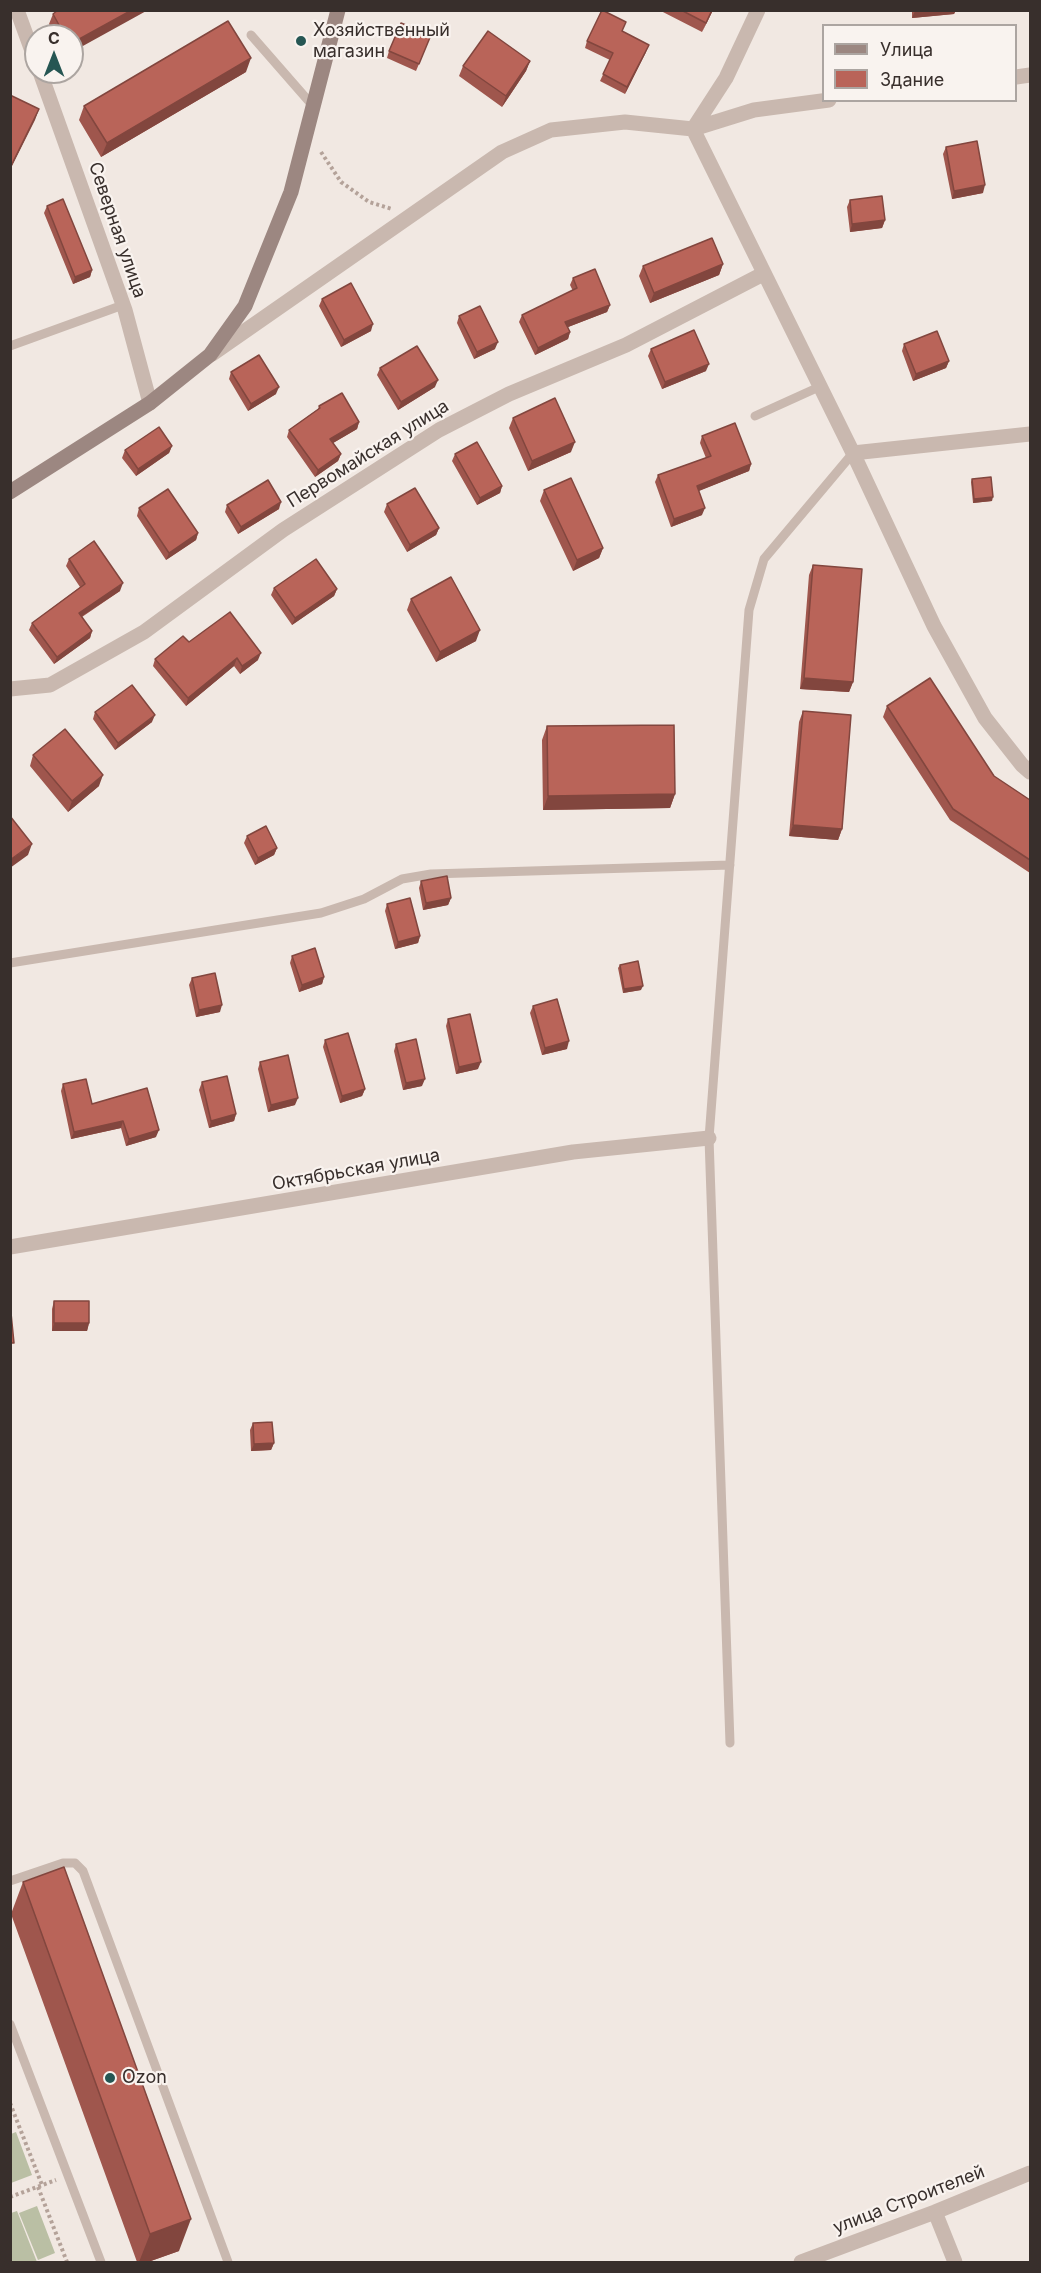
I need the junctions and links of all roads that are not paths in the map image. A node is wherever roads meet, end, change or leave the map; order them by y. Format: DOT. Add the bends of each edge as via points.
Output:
graph roads {
  1 [pos="17,10"];
  2 [pos="338,10"];
  3 [pos="758,10"];
  4 [pos="24,29"];
  5 [pos="251,35"];
  6 [pos="44,84"];
  7 [pos="822,101"];
  8 [pos="313,106"];
  9 [pos="693,129"];
  10 [pos="763,274"];
  11 [pos="123,305"];
  12 [pos="10,346"];
  13 [pos="210,355"];
  14 [pos="819,387"];
  15 [pos="150,403"];
  16 [pos="755,416"];
  17 [pos="1030,434"];
  18 [pos="853,453"];
  19 [pos="10,492"];
  20 [pos="10,689"];
  21 [pos="1030,772"];
  22 [pos="730,865"];
  23 [pos="10,963"];
  24 [pos="709,1138"];
  25 [pos="10,1247"];
  26 [pos="730,1743"];
  27 [pos="10,1881"];
  28 [pos="10,2024"];
  29 [pos="15,2048"];
  30 [pos="1030,2174"];
  31 [pos="935,2212"];
  32 [pos="950,2261"];
  33 [pos="101,2262"];
  34 [pos="228,2262"];
  35 [pos="801,2262"];
  1 -- 4 [label="street"];
  2 -- 8 [label="street"];
  3 -- 9 [label="street" via="726,78"];
  5 -- 8 [label="lane"];
  6 -- 11 [label="street, Северная улица"];
  7 -- 9 [label="street" via="754,110"];
  8 -- 13 [label="street" via="291,192 245,306"];
  9 -- 10 [label="street"];
  9 -- 13 [label="street" via="625,122 551,130 502,152"];
  10 -- 14 [label="street"];
  10 -- 20 [label="street, Первомайская улица" via="626,345 509,394 439,430 283,530 144,632 50,685"];
  11 -- 12 [label="lane"];
  11 -- 15 [label="street, Северная улица"];
  13 -- 15 [label="street"];
  14 -- 16 [label="lane"];
  14 -- 18 [label="street"];
  15 -- 19 [label="street"];
  17 -- 18 [label="street"];
  18 -- 21 [label="street" via="934,626 985,718"];
  18 -- 22 [label="lane" via="764,559 761,569 749,610"];
  22 -- 23 [label="lane" via="431,874 402,879 321,913"];
  22 -- 24 [label="lane"];
  24 -- 25 [label="street, Октябрьская улица" via="573,1152"];
  24 -- 26 [label="lane"];
  27 -- 34 [label="lane" via="63,1863 75,1863 83,1871"];
  28 -- 29 [label="lane"];
  29 -- 33 [label="lane"];
  30 -- 31 [label="street, улица Строителей"];
  31 -- 32 [label="street"];
  31 -- 35 [label="street, улица Строителей"];
}
